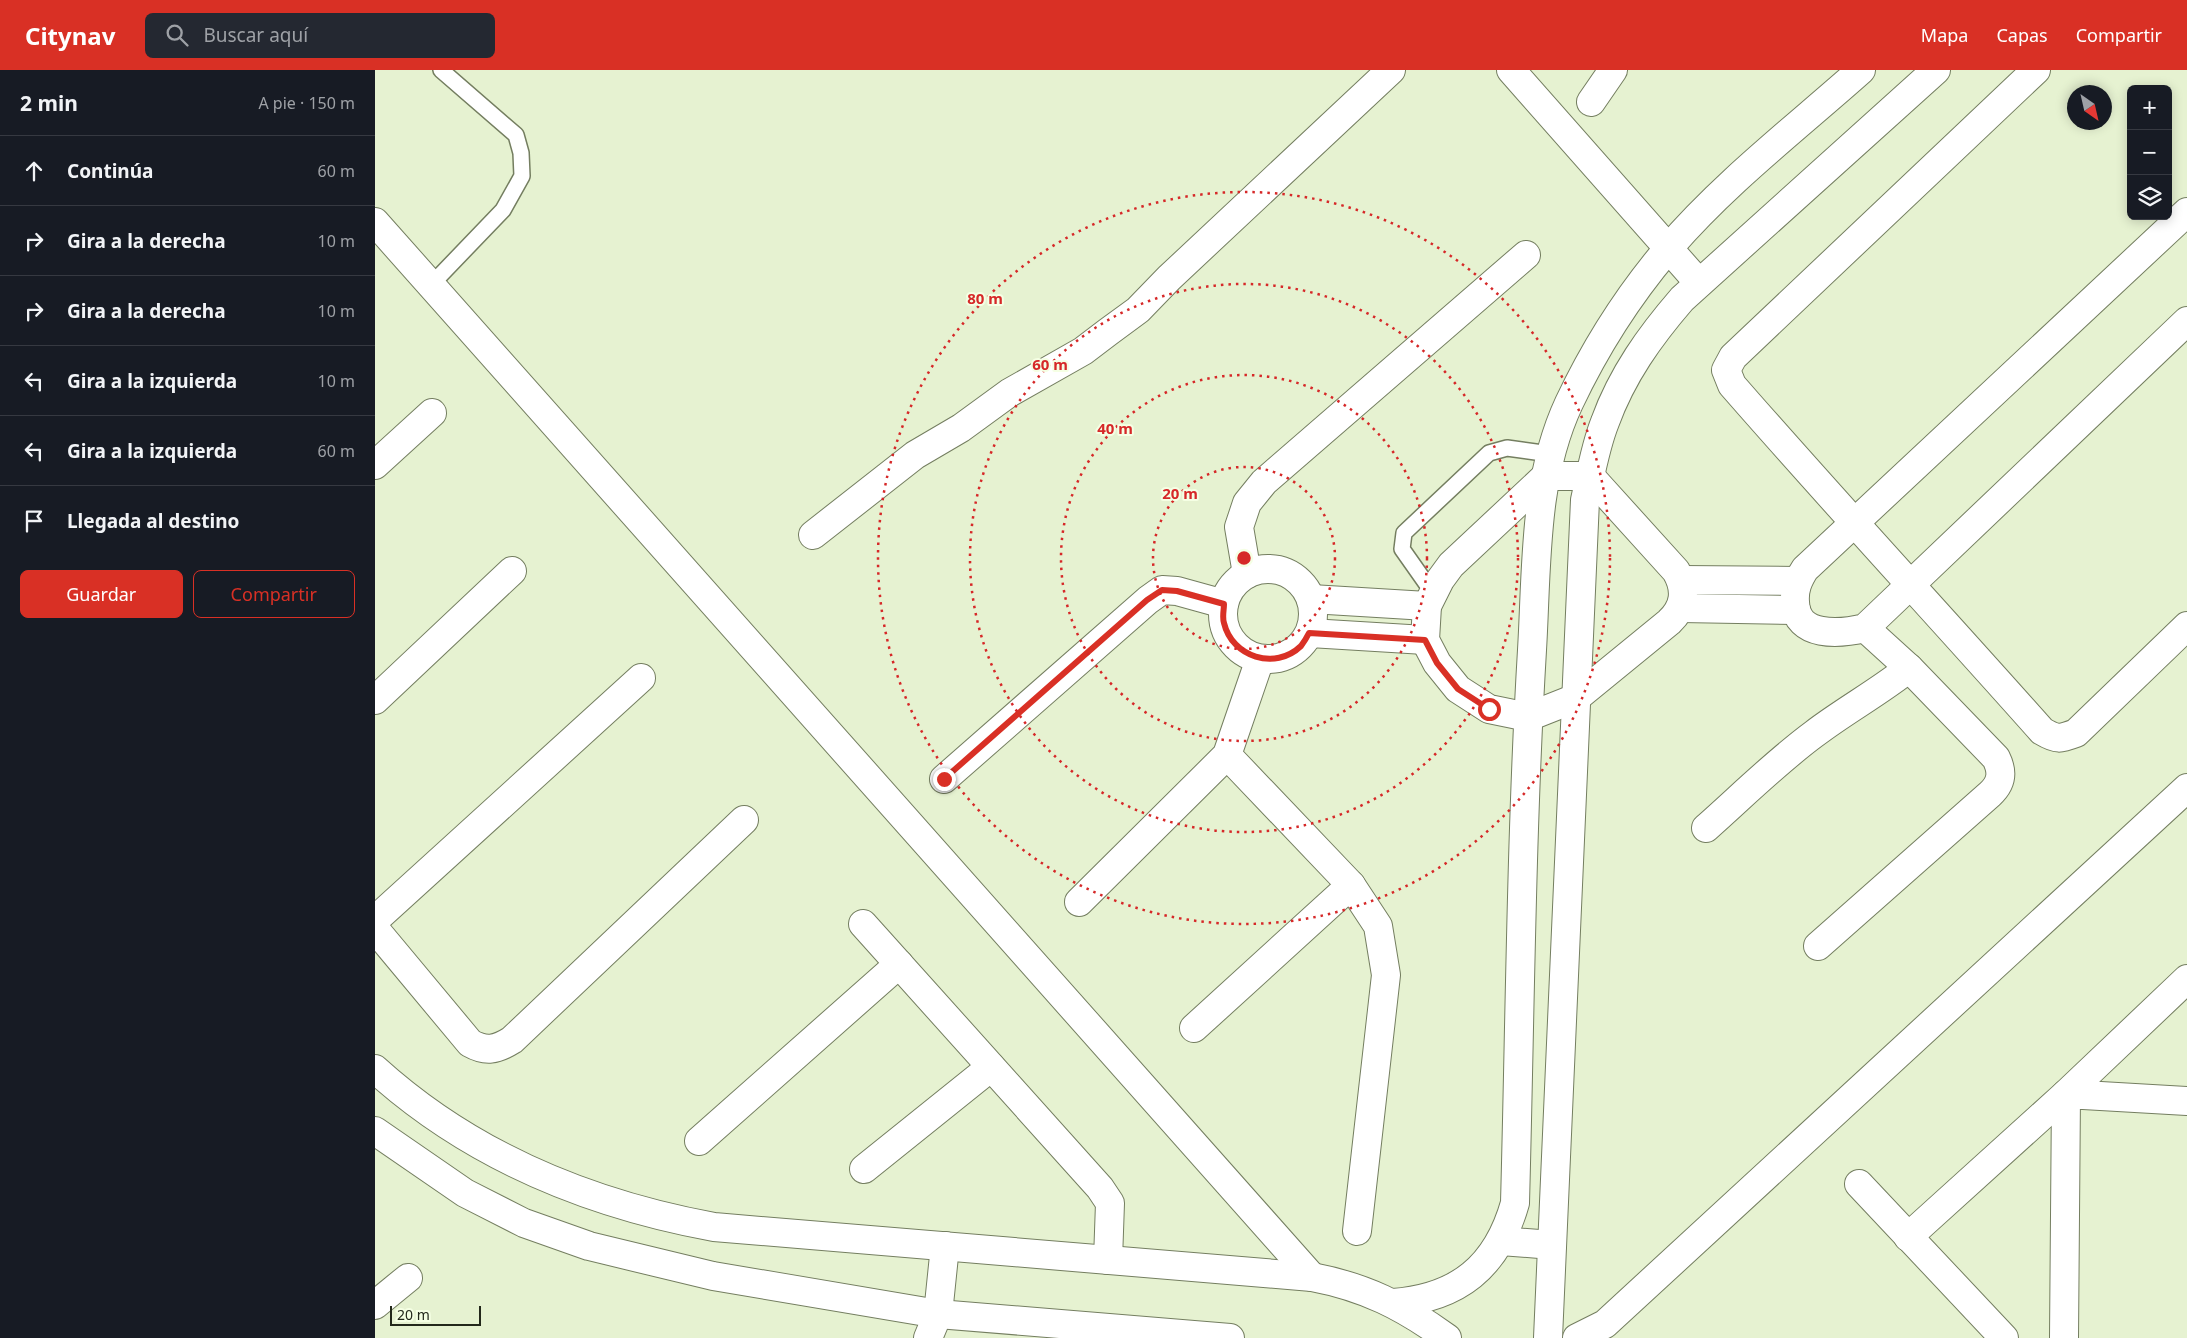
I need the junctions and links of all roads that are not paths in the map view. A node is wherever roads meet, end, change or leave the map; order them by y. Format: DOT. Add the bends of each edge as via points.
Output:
graph roads {
  1 [pos="441,70"];
  2 [pos="1391,70"];
  3 [pos="1511,70"];
  4 [pos="1613,70"];
  5 [pos="1861,70"];
  6 [pos="1936,70"];
  7 [pos="2035,70"];
  8 [pos="1591,102"];
  9 [pos="2187,212"];
  10 [pos="375,222"];
  11 [pos="1668,248"];
  12 [pos="1526,256"];
  13 [pos="1699,282"];
  14 [pos="430,286"];
  15 [pos="2187,321"];
  16 [pos="433,413"];
  17 [pos="375,465"];
  18 [pos="1548,465"];
  19 [pos="1590,476"];
  20 [pos="1854,524"];
  21 [pos="813,535"];
  22 [pos="512,571"];
  23 [pos="1247,574"];
  24 [pos="1681,580"];
  25 [pos="1797,581"];
  26 [pos="1911,583"];
  27 [pos="1311,599"];
  28 [pos="1430,599"];
  29 [pos="1224,604"];
  30 [pos="1681,608"];
  31 [pos="1796,610"];
  32 [pos="2187,626"];
  33 [pos="1865,628"];
  34 [pos="1309,633"];
  35 [pos="1425,640"];
  36 [pos="1259,659"];
  37 [pos="1909,668"];
  38 [pos="641,678"];
  39 [pos="1576,698"];
  40 [pos="375,700"];
  41 [pos="1528,717"];
  42 [pos="1227,756"];
  43 [pos="944,779"];
  44 [pos="2187,788"];
  45 [pos="744,820"];
  46 [pos="1706,828"];
  47 [pos="1351,885"];
  48 [pos="1079,902"];
  49 [pos="375,920"];
  50 [pos="863,924"];
  51 [pos="375,929"];
  52 [pos="1818,946"];
  53 [pos="899,964"];
  54 [pos="2187,979"];
  55 [pos="1193,1028"];
  56 [pos="991,1067"];
  57 [pos="375,1069"];
  58 [pos="2066,1094"];
  59 [pos="2187,1101"];
  60 [pos="375,1131"];
  61 [pos="699,1141"];
  62 [pos="864,1169"];
  63 [pos="1859,1184"];
  64 [pos="1357,1231"];
  65 [pos="1908,1237"];
  66 [pos="1501,1241"];
  67 [pos="945,1246"];
  68 [pos="1552,1246"];
  69 [pos="1108,1260"];
  70 [pos="1312,1277"];
  71 [pos="408,1278"];
  72 [pos="1393,1303"];
  73 [pos="375,1305"];
  74 [pos="933,1326"];
  75 [pos="1230,1338"];
  76 [pos="1447,1338"];
  77 [pos="1548,1338"];
  78 [pos="1577,1338"];
  79 [pos="2004,1338"];
  80 [pos="2064,1338"];
  1 -- 14 [label="lane" via="515,134 521,153 522,176 503,210"];
  2 -- 21 [label="street" via="1138,310 1083,351 915,455"];
  3 -- 11 [label="street"];
  4 -- 8 [label="street"];
  5 -- 11 [label="street" via="1707,207"];
  6 -- 13 [label="street"];
  7 -- 20 [label="street" via="1728,363 1726,370 1732,385"];
  9 -- 20 [label="street"];
  10 -- 14 [label="street"];
  11 -- 13 [label="street"];
  11 -- 18 [label="street" via="1607,332 1569,404"];
  12 -- 23 [label="street" via="1263,482 1247,503 1239,527"];
  13 -- 19 [label="street" via="1659,326 1621,385 1605,422"];
  14 -- 70 [label="street"];
  15 -- 26 [label="street"];
  16 -- 17 [label="street"];
  18 -- 19 [label="street"];
  18 -- 28 [label="street" via="1451,565"];
  18 -- 28 [label="lane" via="1507,448 1489,453 1403,533 1402,549"];
  18 -- 41 [label="street" via="1538,526"];
  19 -- 24 [label="street"];
  19 -- 39 [label="street" via="1585,500"];
  20 -- 25 [label="street" via="1805,569"];
  20 -- 26 [label="street"];
  22 -- 40 [label="street"];
  23 -- 27 [label="street" via="1264,569 1279,570 1299,581"];
  23 -- 29 [label="street" via="1232,587"];
  24 -- 25 [label="street"];
  24 -- 30 [label="street"];
  25 -- 31 [label="street"];
  26 -- 32 [label="street" via="2041,731 2059,739 2076,733"];
  26 -- 33 [label="street"];
  27 -- 28 [label="street"];
  27 -- 34 [label="street" via="1314,616"];
  28 -- 35 [label="street"];
  29 -- 36 [label="street" via="1223,622 1230,639 1243,652"];
  29 -- 43 [label="street" via="1162,590"];
  30 -- 31 [label="street"];
  30 -- 39 [label="street" via="1669,622"];
  31 -- 33 [label="street" via="1806,625 1816,630 1839,633"];
  33 -- 37 [label="street"];
  34 -- 35 [label="street"];
  34 -- 36 [label="street" via="1289,654 1275,659"];
  35 -- 41 [label="street" via="1437,663 1458,689 1489,709"];
  36 -- 42 [label="street"];
  37 -- 46 [label="street" via="1812,735"];
  37 -- 52 [label="street" via="1996,758 2001,768 2001,779 1997,788"];
  38 -- 49 [label="street"];
  39 -- 41 [label="street"];
  39 -- 68 [label="street"];
  41 -- 66 [label="street" via="1515,1203"];
  42 -- 47 [label="street"];
  42 -- 48 [label="street"];
  44 -- 78 [label="street" via="1605,1324"];
  45 -- 51 [label="street" via="501,1047 489,1050 470,1043"];
  47 -- 55 [label="street"];
  47 -- 64 [label="street" via="1378,926 1386,975"];
  50 -- 53 [label="street"];
  53 -- 56 [label="street"];
  53 -- 61 [label="street"];
  54 -- 58 [label="street"];
  56 -- 62 [label="street"];
  56 -- 69 [label="street" via="1110,1203"];
  57 -- 67 [label="street" via="422,1107 503,1158 571,1188 629,1208 714,1227"];
  58 -- 59 [label="street"];
  58 -- 65 [label="street"];
  58 -- 80 [label="street"];
  60 -- 74 [label="street" via="465,1193 524,1223 589,1246"];
  63 -- 65 [label="street"];
  65 -- 79 [label="street"];
  66 -- 68 [label="street"];
  66 -- 72 [label="street" via="1489,1258 1457,1286 1415,1301"];
  67 -- 69 [label="street"];
  67 -- 74 [label="street"];
  68 -- 77 [label="street"];
  69 -- 70 [label="street"];
  70 -- 72 [label="street" via="1340,1282"];
  71 -- 73 [label="street"];
  72 -- 76 [label="street"];
  74 -- 75 [label="street"];
}
